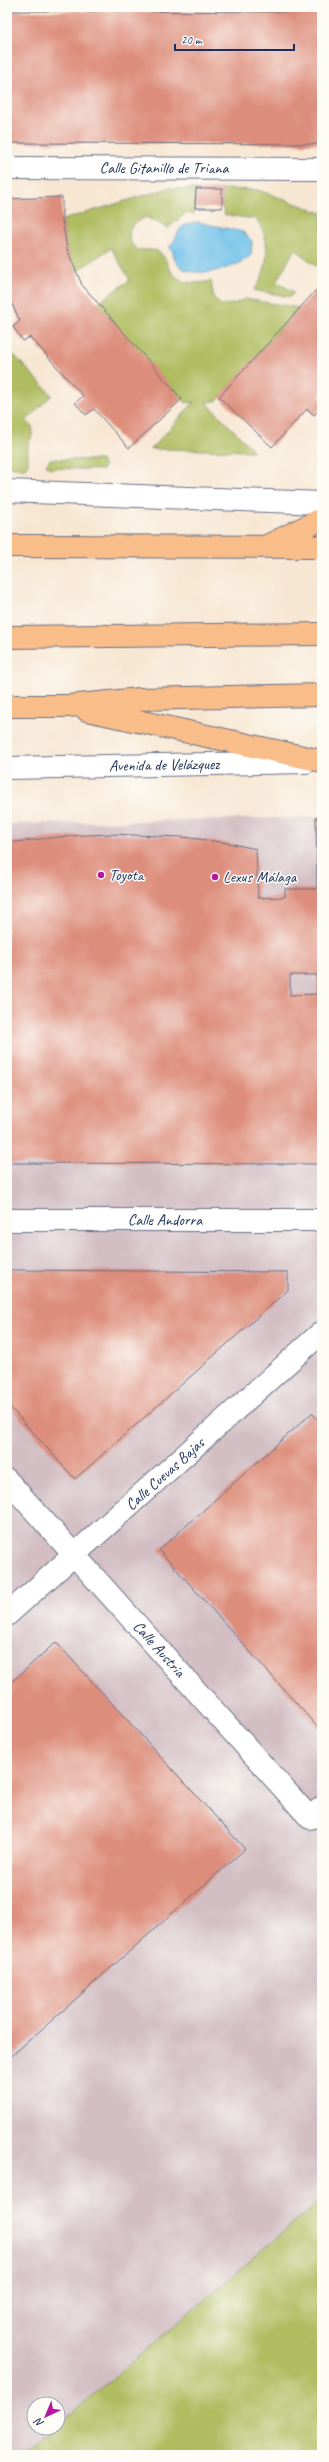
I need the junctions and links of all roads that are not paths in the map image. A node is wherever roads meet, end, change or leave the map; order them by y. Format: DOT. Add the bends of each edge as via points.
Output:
graph roads {
  1 [pos="7,168"];
  2 [pos="322,169"];
  3 [pos="7,491"];
  4 [pos="322,503"];
  5 [pos="322,519"];
  6 [pos="7,546"];
  7 [pos="264,548"];
  8 [pos="322,548"];
  9 [pos="322,634"];
  10 [pos="7,637"];
  11 [pos="322,695"];
  12 [pos="7,706"];
  13 [pos="68,706"];
  14 [pos="322,761"];
  15 [pos="7,768"];
  16 [pos="7,1220"];
  17 [pos="322,1220"];
  18 [pos="322,1332"];
  19 [pos="7,1480"];
  20 [pos="74,1554"];
  21 [pos="7,1615"];
  22 [pos="316,1813"];
  1 -- 2 [label="street, Calle Gitanillo de Triana"];
  3 -- 4 [label="street"];
  5 -- 7 [label="highway"];
  6 -- 7 [label="highway"];
  7 -- 8 [label="highway"];
  9 -- 10 [label="highway"];
  11 -- 13 [label="highway" via="140,699"];
  12 -- 13 [label="highway"];
  13 -- 14 [label="highway"];
  14 -- 15 [label="street, Avenida de Velázquez"];
  16 -- 17 [label="street, Calle Andorra"];
  18 -- 20 [label="street, Calle Cuevas Bajas"];
  19 -- 20 [label="street, Calle Austria"];
  20 -- 21 [label="street, Calle Cuevas Bajas"];
  20 -- 22 [label="street, Calle Austria"];
}
